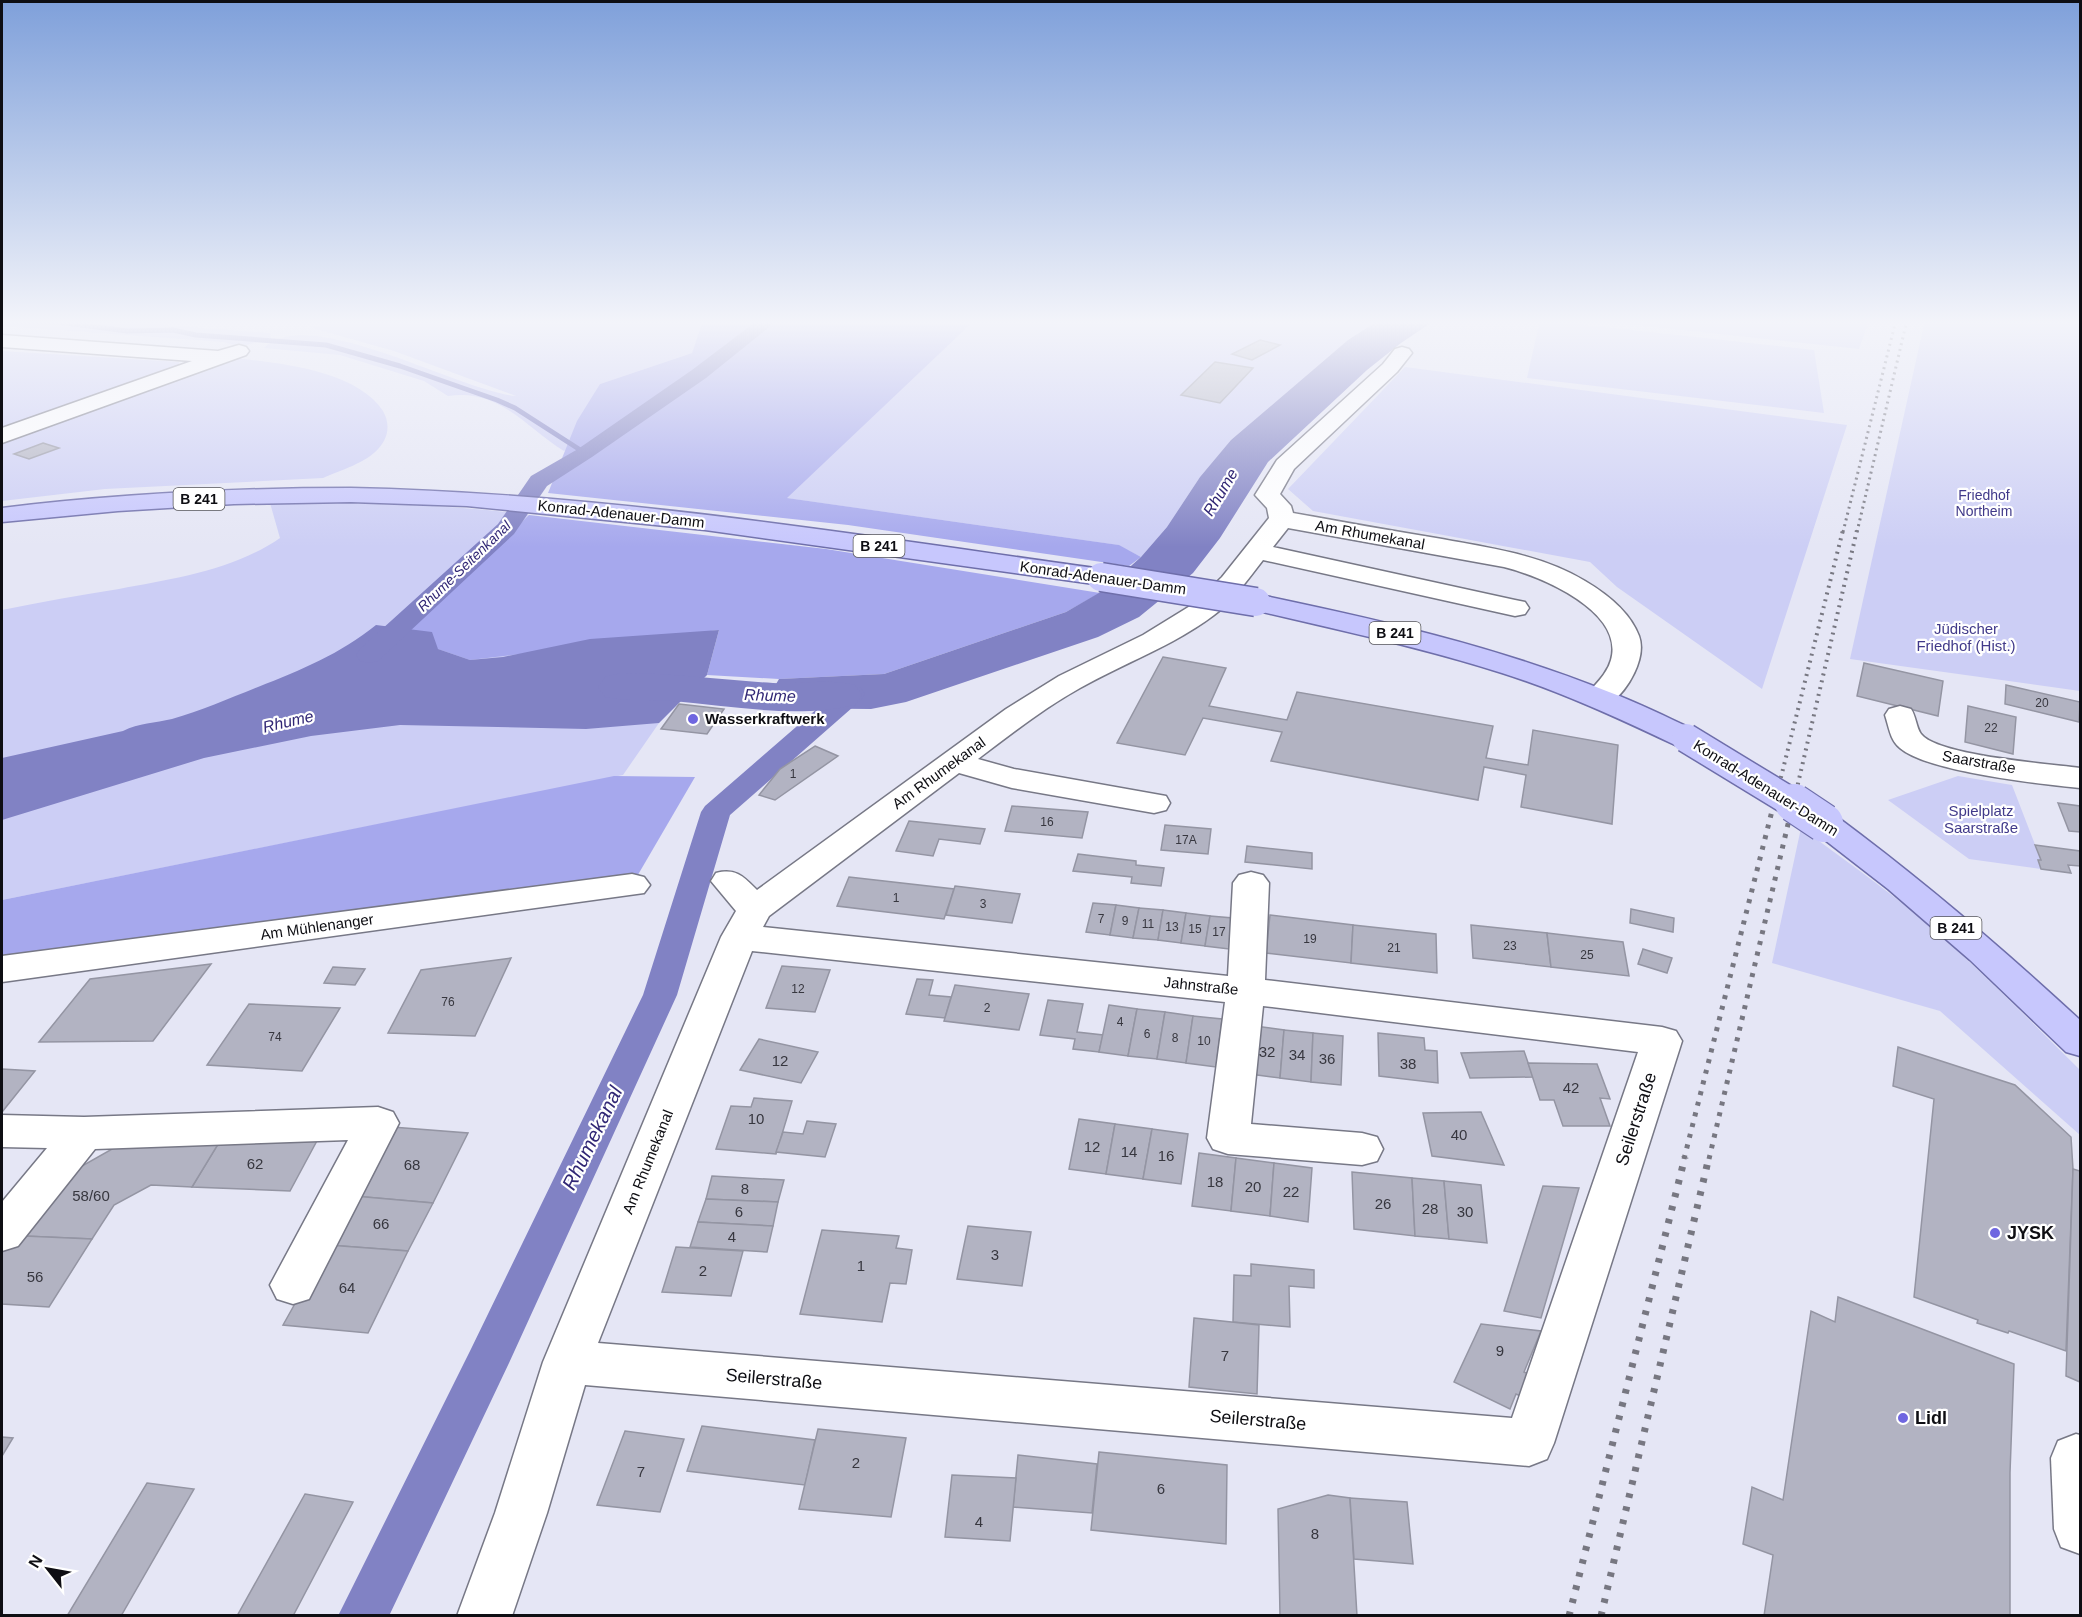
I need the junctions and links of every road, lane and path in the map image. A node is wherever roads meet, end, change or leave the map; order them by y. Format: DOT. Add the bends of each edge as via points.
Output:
graph roads {
  1 [pos="115,395"];
  2 [pos="1360,395"];
  3 [pos="2,436"];
  4 [pos="2,515"];
  5 [pos="1282,519"];
  6 [pos="1257,551"];
  7 [pos="1515,608"];
  8 [pos="1599,698"];
  9 [pos="1900,715"];
  10 [pos="953,762"];
  11 [pos="2080,778"];
  12 [pos="1154,803"];
  13 [pos="1251,883"];
  14 [pos="632,885"];
  15 [pos="741,909"];
  16 [pos="2,969"];
  17 [pos="1246,991"];
  18 [pos="1662,1041"];
  19 [pos="2080,1042"];
  20 [pos="2,1131"];
  21 [pos="84,1133"];
  22 [pos="1362,1149"];
  23 [pos="2,1233"];
  24 [pos="293,1285"];
  25 [pos="567,1362"];
  26 [pos="2080,1458"];
  27 [pos="2080,1529"];
  28 [pos="484,1616"];
  1 -- 3 [label="street"];
  2 -- 5 [label="street" via="1285,465 1267,495 1280,506"];
  4 -- 8 [label="main road, Konrad-Adenauer-Damm / B 241, bridge" via="238,497 398,497 656,516 1256,602 1426,641"];
  5 -- 6 [label="street, Am Rhumekanal"];
  5 -- 8 [label="street, Am Rhumekanal" via="1484,555 1530,566 1571,584 1608,610 1623,632 1627,652 1621,671"];
  6 -- 7 [label="street"];
  6 -- 10 [label="street, Am Rhumekanal" via="1205,609 1153,641 1069,681"];
  8 -- 19 [label="main road, Konrad-Adenauer-Damm / B 241, bridge" via="1686,738 1824,823 1983,951"];
  9 -- 11 [label="street, Saarstraße" via="1908,739 1921,750 1946,758"];
  10 -- 12 [label="street" via="1012,778"];
  10 -- 15 [label="street, Am Rhumekanal"];
  13 -- 17 [label="street"];
  14 -- 16 [label="street, Am Mühlenanger"];
  15 -- 17 [label="street, Jahnstraße"];
  15 -- 25 [label="street, Am Rhumekanal"];
  17 -- 18 [label="street, Jahnstraße"];
  17 -- 22 [label="street" via="1227,1138"];
  18 -- 25 [label="street, Seilerstraße" via="1529,1443"];
  20 -- 21 [label="street"];
  21 -- 23 [label="street"];
  21 -- 24 [label="street" via="378,1123"];
  25 -- 28 [label="street, Am Rhumekanal" via="521,1513"];
  26 -- 27 [label="street" via="2076,1458"];
}
